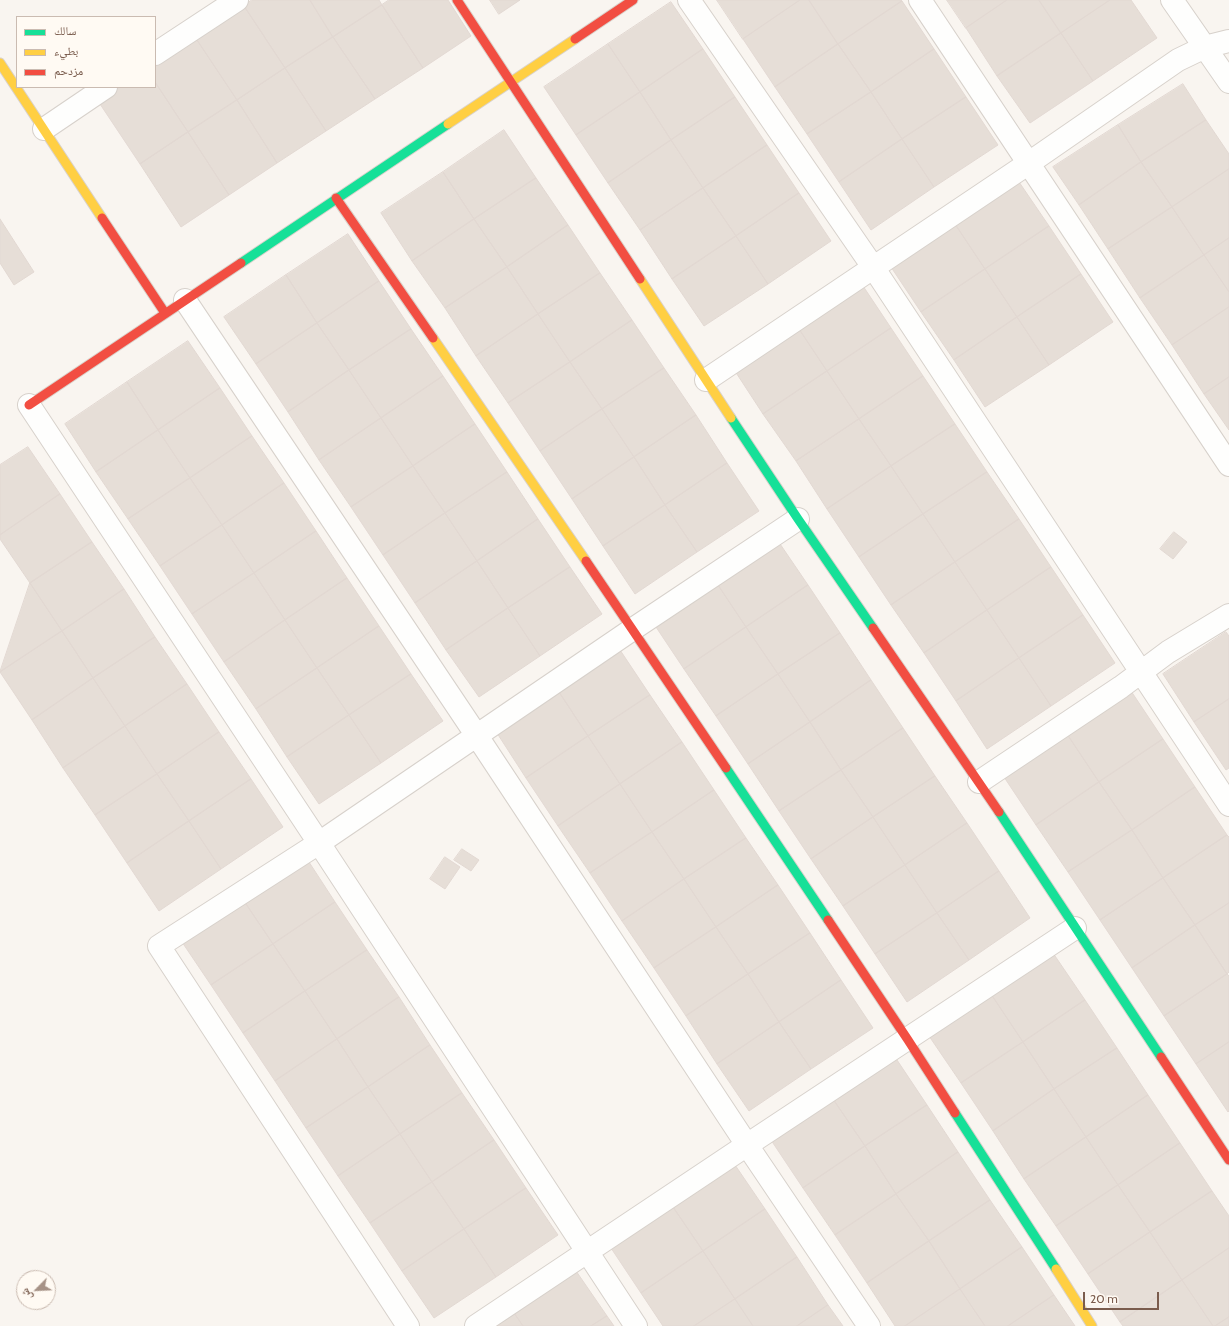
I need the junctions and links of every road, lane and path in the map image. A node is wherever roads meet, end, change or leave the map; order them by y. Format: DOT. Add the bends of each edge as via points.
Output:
graph roads {
  1 [pos="236,0"];
  2 [pos="456,0"];
  3 [pos="633,0"];
  4 [pos="689,0"];
  5 [pos="920,0"];
  6 [pos="1172,0"];
  7 [pos="1229,41"];
  8 [pos="1205,47"];
  9 [pos="156,53"];
  10 [pos="0,63"];
  11 [pos="510,82"];
  12 [pos="1229,82"];
  13 [pos="16,87"];
  14 [pos="17,88"];
  15 [pos="104,88"];
  16 [pos="44,128"];
  17 [pos="1029,163"];
  18 [pos="336,198"];
  19 [pos="873,267"];
  20 [pos="185,300"];
  21 [pos="165,313"];
  22 [pos="706,380"];
  23 [pos="29,405"];
  24 [pos="1229,465"];
  25 [pos="798,519"];
  26 [pos="1229,615"];
  27 [pos="633,629"];
  28 [pos="1140,672"];
  29 [pos="477,736"];
  30 [pos="979,782"];
  31 [pos="1229,805"];
  32 [pos="319,843"];
  33 [pos="1075,928"];
  34 [pos="908,1040"];
  35 [pos="747,1145"];
  36 [pos="1229,1160"];
  37 [pos="587,1252"];
  38 [pos="408,1326"];
  39 [pos="476,1326"];
  40 [pos="636,1326"];
  41 [pos="869,1326"];
  42 [pos="1092,1326"];
  1 -- 9 [label="street"];
  2 -- 11 [label="street"];
  3 -- 11 [label="street"];
  4 -- 19 [label="street"];
  5 -- 17 [label="street"];
  6 -- 8 [label="street"];
  7 -- 8 [label="street"];
  8 -- 12 [label="street"];
  8 -- 17 [label="street" via="1178,60"];
  10 -- 13 [label="street"];
  11 -- 18 [label="street"];
  11 -- 22 [label="street"];
  14 -- 16 [label="street"];
  15 -- 16 [label="street"];
  16 -- 21 [label="street"];
  17 -- 19 [label="street"];
  17 -- 24 [label="street"];
  18 -- 20 [label="street"];
  18 -- 27 [label="street"];
  19 -- 22 [label="street"];
  19 -- 28 [label="street"];
  20 -- 21 [label="street"];
  20 -- 29 [label="street"];
  21 -- 23 [label="street"];
  22 -- 25 [label="street"];
  23 -- 32 [label="street"];
  25 -- 27 [label="street"];
  25 -- 30 [label="street"];
  26 -- 28 [label="street"];
  27 -- 29 [label="street"];
  27 -- 34 [label="street"];
  28 -- 30 [label="street"];
  28 -- 31 [label="street"];
  29 -- 32 [label="street"];
  29 -- 35 [label="street"];
  30 -- 33 [label="street"];
  32 -- 37 [label="street"];
  32 -- 38 [label="street" via="159,946"];
  33 -- 34 [label="street"];
  33 -- 36 [label="street"];
  34 -- 35 [label="street"];
  34 -- 42 [label="street"];
  35 -- 37 [label="street"];
  35 -- 41 [label="street"];
  37 -- 39 [label="street"];
  37 -- 40 [label="street"];
}
